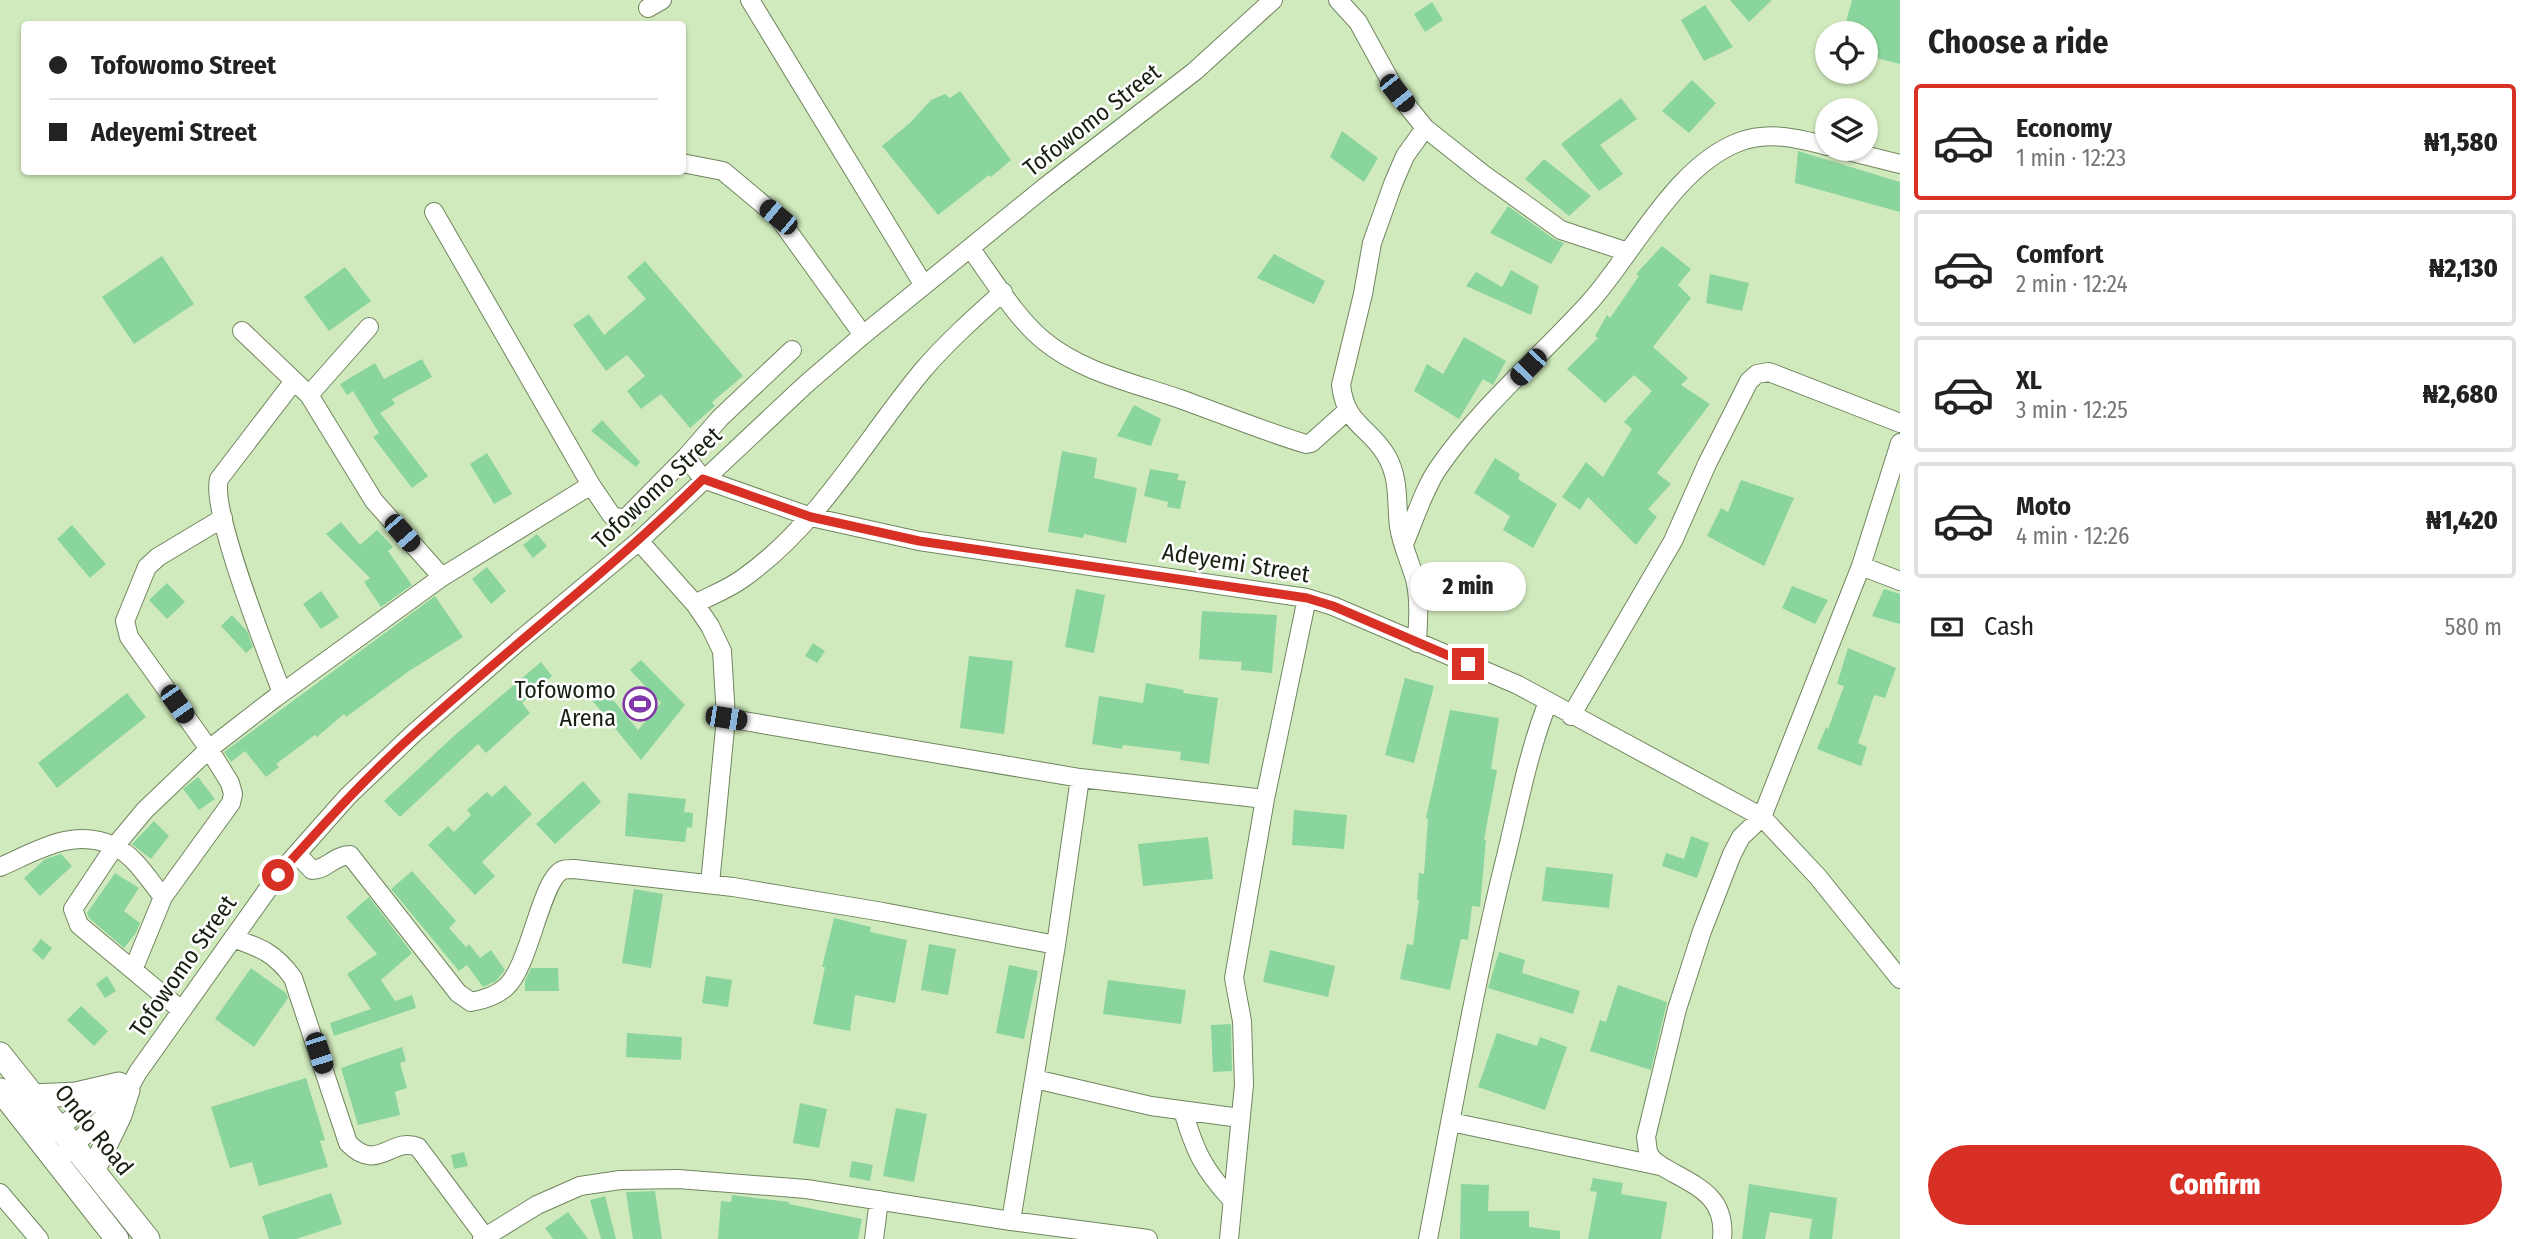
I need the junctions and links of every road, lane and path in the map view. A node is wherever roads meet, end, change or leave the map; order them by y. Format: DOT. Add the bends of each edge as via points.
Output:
graph roads {
  1 [pos="750,0"];
  2 [pos="1273,0"];
  3 [pos="1338,0"];
  4 [pos="1425,128"];
  5 [pos="1815,143"];
  6 [pos="1878,159"];
  7 [pos="686,164"];
  8 [pos="1900,164"];
  9 [pos="434,212"];
  10 [pos="970,248"];
  11 [pos="1628,252"];
  12 [pos="923,284"];
  13 [pos="1003,292"];
  14 [pos="369,327"];
  15 [pos="242,331"];
  16 [pos="863,335"];
  17 [pos="792,350"];
  18 [pos="294,381"];
  19 [pos="309,395"];
  20 [pos="1348,410"];
  21 [pos="1900,423"];
  22 [pos="1900,443"];
  23 [pos="686,457"];
  24 [pos="703,479"];
  25 [pos="592,485"];
  26 [pos="811,517"];
  27 [pos="223,518"];
  28 [pos="639,541"];
  29 [pos="1404,544"];
  30 [pos="1861,566"];
  31 [pos="442,577"];
  32 [pos="1900,581"];
  33 [pos="1307,598"];
  34 [pos="695,604"];
  35 [pos="1417,643"];
  36 [pos="282,693"];
  37 [pos="1548,702"];
  38 [pos="1572,716"];
  39 [pos="726,718"];
  40 [pos="209,749"];
  41 [pos="1080,778"];
  42 [pos="1265,799"];
  43 [pos="1762,817"];
  44 [pos="115,846"];
  45 [pos="297,854"];
  46 [pos="0,867"];
  47 [pos="710,884"];
  48 [pos="163,897"];
  49 [pos="233,938"];
  50 [pos="1056,945"];
  51 [pos="133,970"];
  52 [pos="1898,971"];
  53 [pos="181,1010"];
  54 [pos="0,1054"];
  55 [pos="1035,1079"];
  56 [pos="128,1082"];
  57 [pos="0,1090"];
  58 [pos="33,1096"];
  59 [pos="1182,1111"];
  60 [pos="1240,1118"];
  61 [pos="1451,1122"];
  62 [pos="51,1134"];
  63 [pos="74,1145"];
  64 [pos="58,1162"];
  65 [pos="1661,1166"];
  66 [pos="94,1170"];
  67 [pos="0,1193"];
  68 [pos="879,1200"];
  69 [pos="1233,1200"];
  70 [pos="1012,1221"];
  71 [pos="483,1238"];
  72 [pos="1141,1238"];
  73 [pos="39,1239"];
  74 [pos="117,1239"];
  75 [pos="148,1239"];
  76 [pos="874,1239"];
  77 [pos="1229,1239"];
  78 [pos="1428,1239"];
  79 [pos="1722,1239"];
  1 -- 12 [label="street"];
  2 -- 10 [label="street, Tofowomo Street" via="1195,72"];
  3 -- 4 [label="street" via="1359,22 1397,93"];
  4 -- 11 [label="street" via="1561,230"];
  4 -- 20 [label="street" via="1405,156 1372,243 1341,385"];
  5 -- 11 [label="street" via="1766,135 1738,142 1710,158 1677,187"];
  6 -- 8 [label="street"];
  7 -- 16 [label="street" via="723,171 778,217"];
  9 -- 25 [label="street"];
  10 -- 12 [label="street, Tofowomo Street"];
  10 -- 13 [label="street"];
  11 -- 29 [label="street" via="1592,299 1468,428 1436,469"];
  12 -- 16 [label="street, Tofowomo Street"];
  13 -- 20 [label="street" via="1042,340 1065,356 1121,381 1271,434 1311,443"];
  13 -- 26 [label="street" via="925,369"];
  14 -- 19 [label="street"];
  15 -- 18 [label="street"];
  16 -- 24 [label="street, Tofowomo Street"];
  17 -- 23 [label="street"];
  18 -- 19 [label="street"];
  18 -- 27 [label="street" via="219,479 216,488"];
  19 -- 31 [label="street" via="374,501"];
  20 -- 29 [label="street" via="1387,456 1397,481"];
  21 -- 38 [label="street" via="1769,372 1749,381 1673,541"];
  22 -- 30 [label="street"];
  23 -- 24 [label="street"];
  23 -- 25 [label="street" via="625,519 612,516"];
  24 -- 26 [label="street, Adeyemi Street"];
  24 -- 28 [label="street, Tofowomo Street"];
  25 -- 31 [label="street"];
  26 -- 33 [label="street, Adeyemi Street" via="919,541"];
  26 -- 34 [label="street" via="741,580"];
  27 -- 36 [label="street"];
  27 -- 40 [label="street" via="147,567 125,621 129,637"];
  28 -- 34 [label="street"];
  28 -- 45 [label="street, Tofowomo Street" via="413,734 348,796"];
  29 -- 35 [label="street" via="1419,607"];
  30 -- 32 [label="street"];
  30 -- 43 [label="street"];
  31 -- 36 [label="street"];
  33 -- 35 [label="street, Adeyemi Street"];
  33 -- 42 [label="street"];
  34 -- 39 [label="street" via="722,651"];
  35 -- 37 [label="street, Adeyemi Street"];
  36 -- 40 [label="street"];
  37 -- 38 [label="street, Adeyemi Street"];
  37 -- 61 [label="street" via="1501,874"];
  38 -- 43 [label="street, Adeyemi Street"];
  39 -- 41 [label="street"];
  39 -- 47 [label="street"];
  40 -- 44 [label="street" via="145,810"];
  40 -- 48 [label="street" via="230,783 231,803"];
  41 -- 42 [label="street"];
  41 -- 50 [label="street"];
  42 -- 60 [label="street" via="1234,978 1242,1021"];
  43 -- 52 [label="street, Adeyemi Street"];
  43 -- 65 [label="street" via="1741,836 1732,854 1677,1009 1646,1137 1649,1155"];
  44 -- 46 [label="street" via="70,838"];
  44 -- 48 [label="street"];
  44 -- 51 [label="street" via="73,909 79,925"];
  45 -- 47 [label="street" via="312,870 350,855 458,993 471,1002 506,987 530,941 548,887 563,870"];
  45 -- 49 [label="street, Tofowomo Street"];
  47 -- 50 [label="street"];
  48 -- 51 [label="street"];
  49 -- 53 [label="street, Tofowomo Street"];
  49 -- 71 [label="street" via="264,949 281,961 293,978 348,1143 359,1154 373,1156 410,1144 418,1147"];
  50 -- 55 [label="street"];
  51 -- 53 [label="street"];
  53 -- 56 [label="street, Tofowomo Street"];
  54 -- 58 [label="main road, Ondo Road"];
  55 -- 59 [label="street"];
  55 -- 70 [label="street"];
  56 -- 58 [label="main road" via="76,1094"];
  56 -- 62 [label="street, Tofowomo Street"];
  56 -- 63 [label="street, Tofowomo Street" via="114,1107"];
  56 -- 66 [label="main road" via="120,1115"];
  57 -- 62 [label="main road, Ondo Road"];
  58 -- 62 [label="main road, Ondo Road"];
  59 -- 60 [label="street"];
  59 -- 69 [label="street" via="1196,1152 1212,1179"];
  60 -- 69 [label="street"];
  61 -- 65 [label="street"];
  61 -- 78 [label="street"];
  62 -- 63 [label="main road, Ondo Road"];
  62 -- 64 [label="main road, Ondo Road"];
  63 -- 64 [label="street, Tofowomo Street"];
  63 -- 66 [label="main road, Ondo Road"];
  64 -- 74 [label="main road, Ondo Road"];
  65 -- 79 [label="street" via="1708,1194 1724,1224"];
  66 -- 75 [label="main road, Ondo Road"];
  67 -- 73 [label="street"];
  68 -- 70 [label="street"];
  68 -- 71 [label="street" via="678,1179 620,1180 559,1194"];
  68 -- 76 [label="street"];
  69 -- 77 [label="street"];
  70 -- 72 [label="street"];
}
